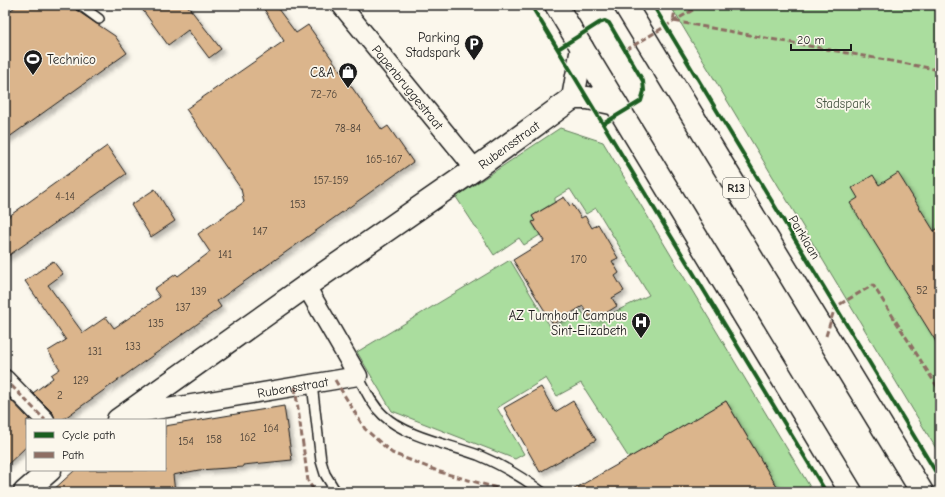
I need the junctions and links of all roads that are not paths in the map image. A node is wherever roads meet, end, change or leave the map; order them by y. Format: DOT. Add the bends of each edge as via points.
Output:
graph roads {
  1 [pos="80,5"];
  2 [pos="341,5"];
  3 [pos="556,5"];
  4 [pos="625,5"];
  5 [pos="99,19"];
  6 [pos="582,48"];
  7 [pos="573,98"];
  8 [pos="616,104"];
  9 [pos="476,169"];
  10 [pos="306,286"];
  11 [pos="358,376"];
  12 [pos="5,378"];
  13 [pos="312,384"];
  14 [pos="121,418"];
  15 [pos="44,419"];
  16 [pos="49,471"];
  17 [pos="25,492"];
  18 [pos="336,492"];
  19 [pos="542,492"];
  20 [pos="851,492"];
  21 [pos="922,492"];
  1 -- 5 [label="lane"];
  2 -- 9 [label="street, Papenbruggestraat"];
  3 -- 6 [label="main road"];
  4 -- 21 [label="main road, R13"];
  6 -- 7 [label="main road"];
  6 -- 8 [label="main road"];
  7 -- 8 [label="main road" via="588,98"];
  7 -- 9 [label="main road, Rubensstraat"];
  8 -- 20 [label="main road"];
  9 -- 10 [label="main road, Rubensstraat"];
  10 -- 11 [label="street"];
  10 -- 14 [label="main road, Rubensstraat"];
  11 -- 13 [label="street, Rubensstraat"];
  11 -- 19 [label="lane" via="373,403 392,422 410,432 501,465 526,479"];
  12 -- 15 [label="street"];
  13 -- 14 [label="street, Rubensstraat"];
  13 -- 18 [label="lane" via="321,461 325,474"];
  16 -- 17 [label="main road"];
}
